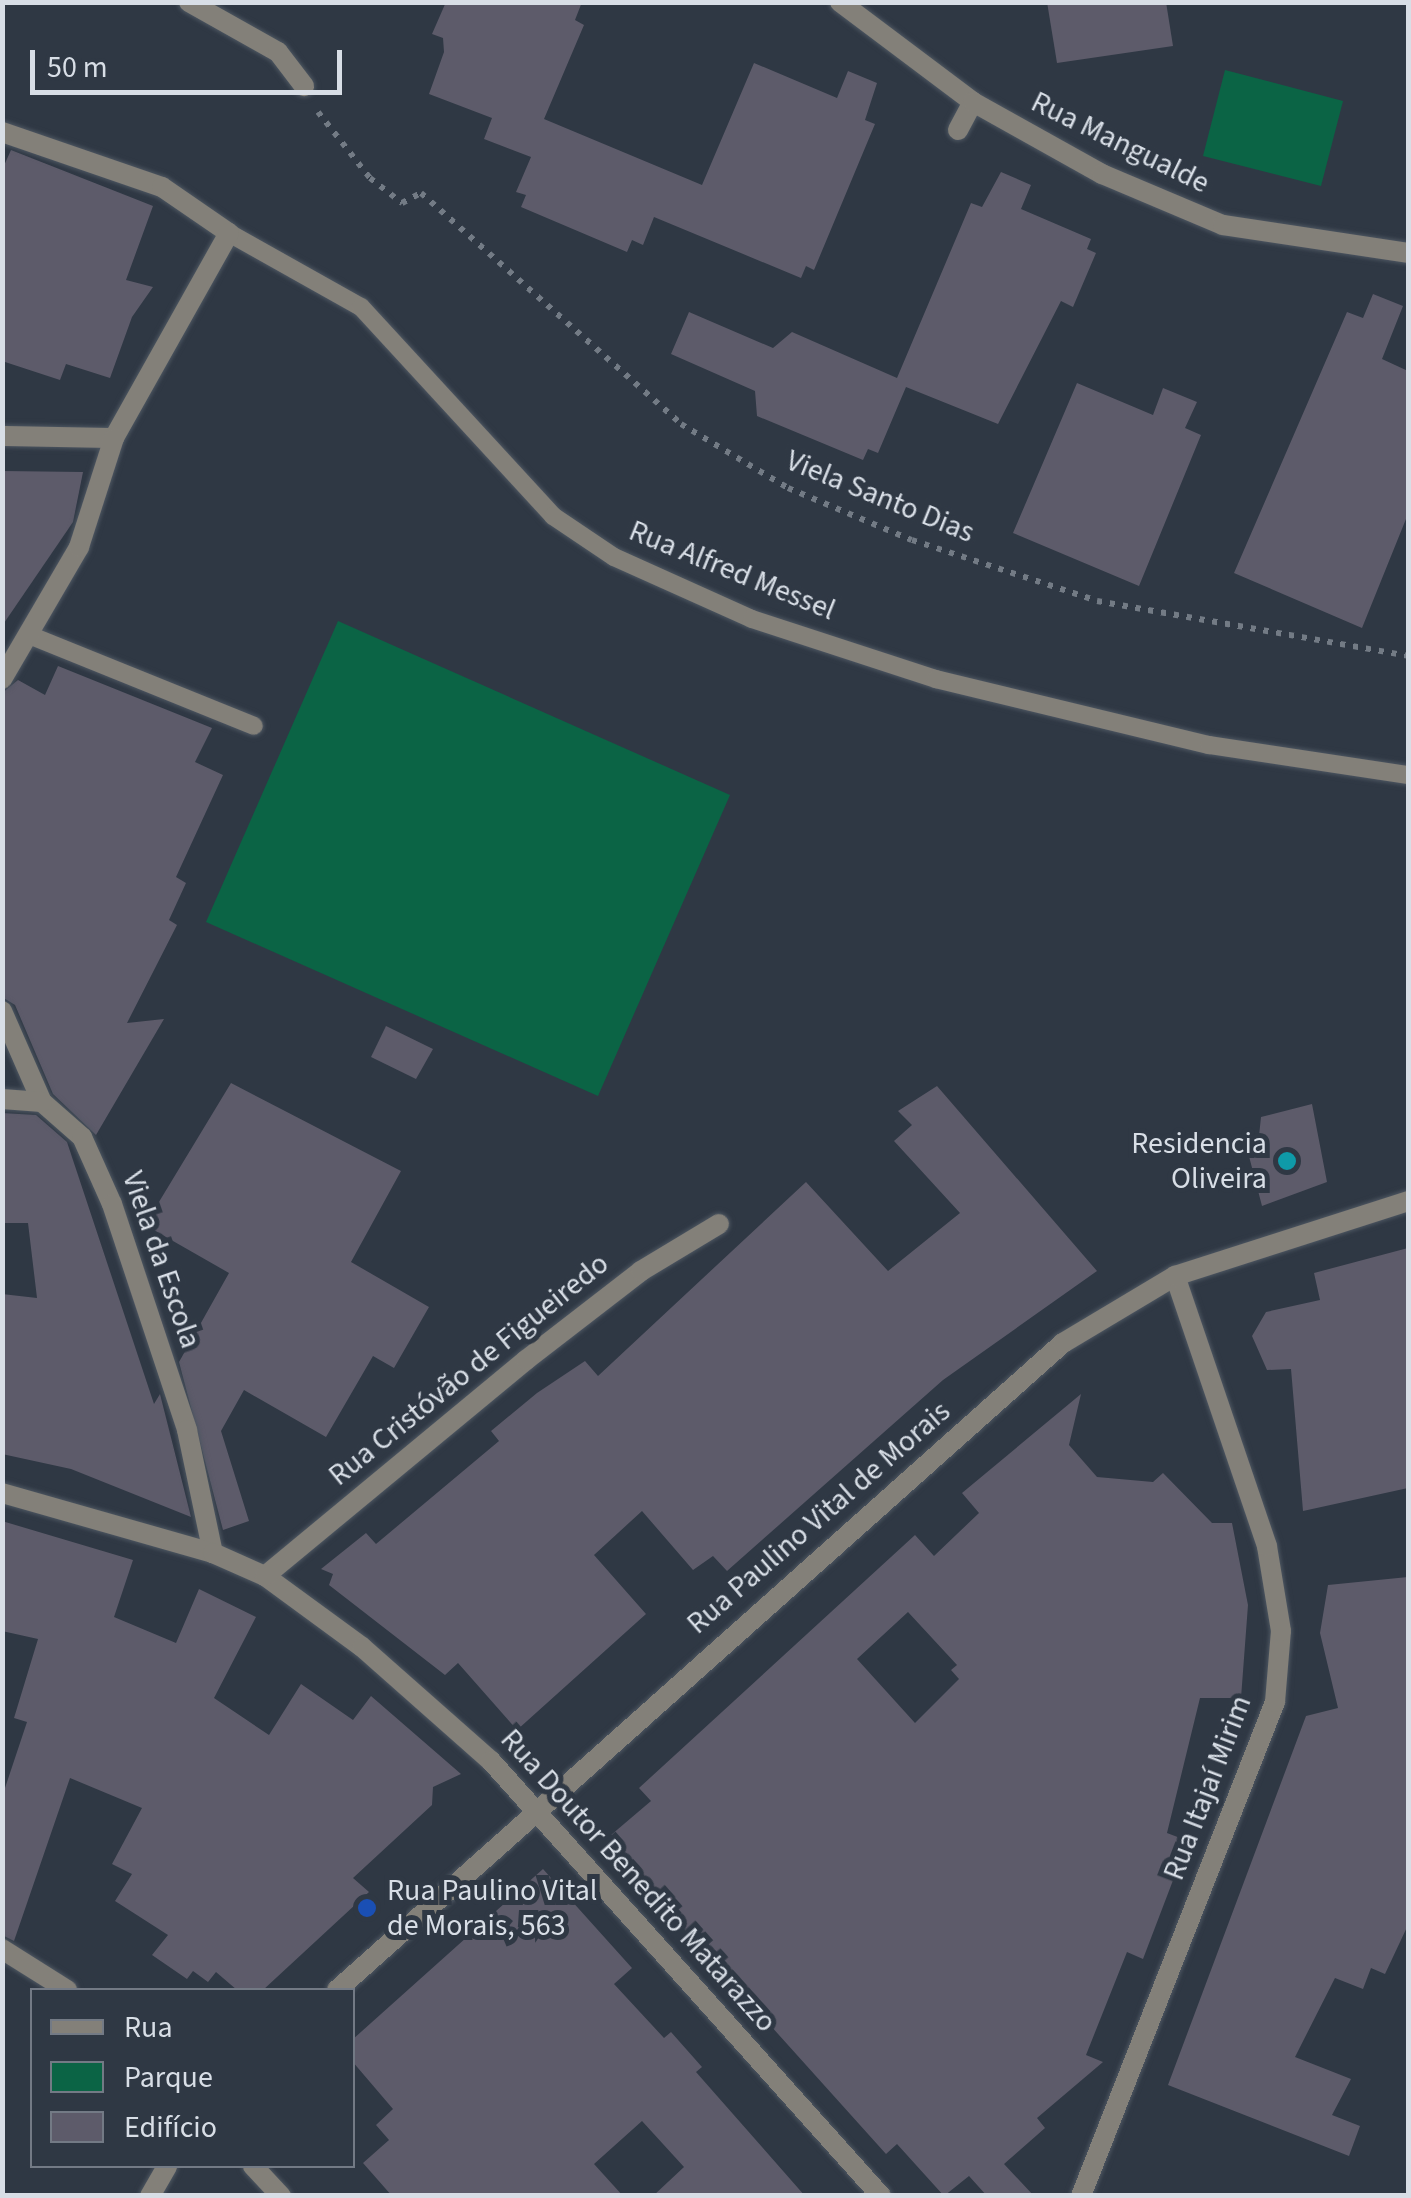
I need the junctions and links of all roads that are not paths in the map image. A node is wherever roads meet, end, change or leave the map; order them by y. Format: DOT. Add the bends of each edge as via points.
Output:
graph roads {
  1 [pos="189,2"];
  2 [pos="840,2"];
  3 [pos="304,86"];
  4 [pos="973,102"];
  5 [pos="958,130"];
  6 [pos="2,132"];
  7 [pos="229,233"];
  8 [pos="1408,254"];
  9 [pos="2,436"];
  10 [pos="114,438"];
  11 [pos="34,636"];
  12 [pos="2,679"];
  13 [pos="254,726"];
  14 [pos="1399,774"];
  15 [pos="2,1011"];
  16 [pos="2,1099"];
  17 [pos="42,1102"];
  18 [pos="1408,1201"];
  19 [pos="720,1224"];
  20 [pos="1174,1276"];
  21 [pos="2,1493"];
  22 [pos="213,1553"];
  23 [pos="265,1576"];
  24 [pos="534,1808"];
  25 [pos="2,1949"];
  26 [pos="64,1988"];
  27 [pos="339,1988"];
  28 [pos="166,2168"];
  29 [pos="255,2168"];
  30 [pos="150,2196"];
  31 [pos="281,2196"];
  32 [pos="881,2196"];
  33 [pos="1080,2196"];
  1 -- 3 [label="street" via="278,52"];
  2 -- 4 [label="street, Rua Mangualde"];
  4 -- 5 [label="street"];
  4 -- 8 [label="street, Rua Mangualde" via="1102,174 1224,225"];
  6 -- 7 [label="street, Rua Alfred Messel" via="162,187"];
  7 -- 10 [label="street"];
  7 -- 14 [label="lane, Rua Alfred Messel" via="361,307 554,516 614,556 752,618 936,679 1190,741"];
  9 -- 10 [label="street"];
  10 -- 11 [label="street" via="79,547"];
  11 -- 12 [label="street"];
  11 -- 13 [label="lane"];
  15 -- 17 [label="street, Viela da Escola"];
  16 -- 17 [label="street"];
  17 -- 22 [label="street, Viela da Escola" via="82,1137 112,1204 187,1430"];
  18 -- 20 [label="street, Rua Paulino Vital de Morais"];
  19 -- 23 [label="street, Rua Cristóvão de Figueiredo" via="584,1315"];
  20 -- 24 [label="street, Rua Paulino Vital de Morais" via="1064,1343"];
  20 -- 33 [label="street, Rua Itajaí Mirim" via="1267,1546 1280,1631 1276,1702"];
  21 -- 22 [label="street, Rua Doutor Benedito Matarazzo"];
  22 -- 23 [label="street, Rua Doutor Benedito Matarazzo"];
  23 -- 24 [label="street, Rua Doutor Benedito Matarazzo" via="362,1647"];
  24 -- 27 [label="street, Rua Paulino Vital de Morais"];
  24 -- 32 [label="street, Rua Doutor Benedito Matarazzo"];
  25 -- 26 [label="street"];
  28 -- 30 [label="street"];
  29 -- 31 [label="street"];
}
